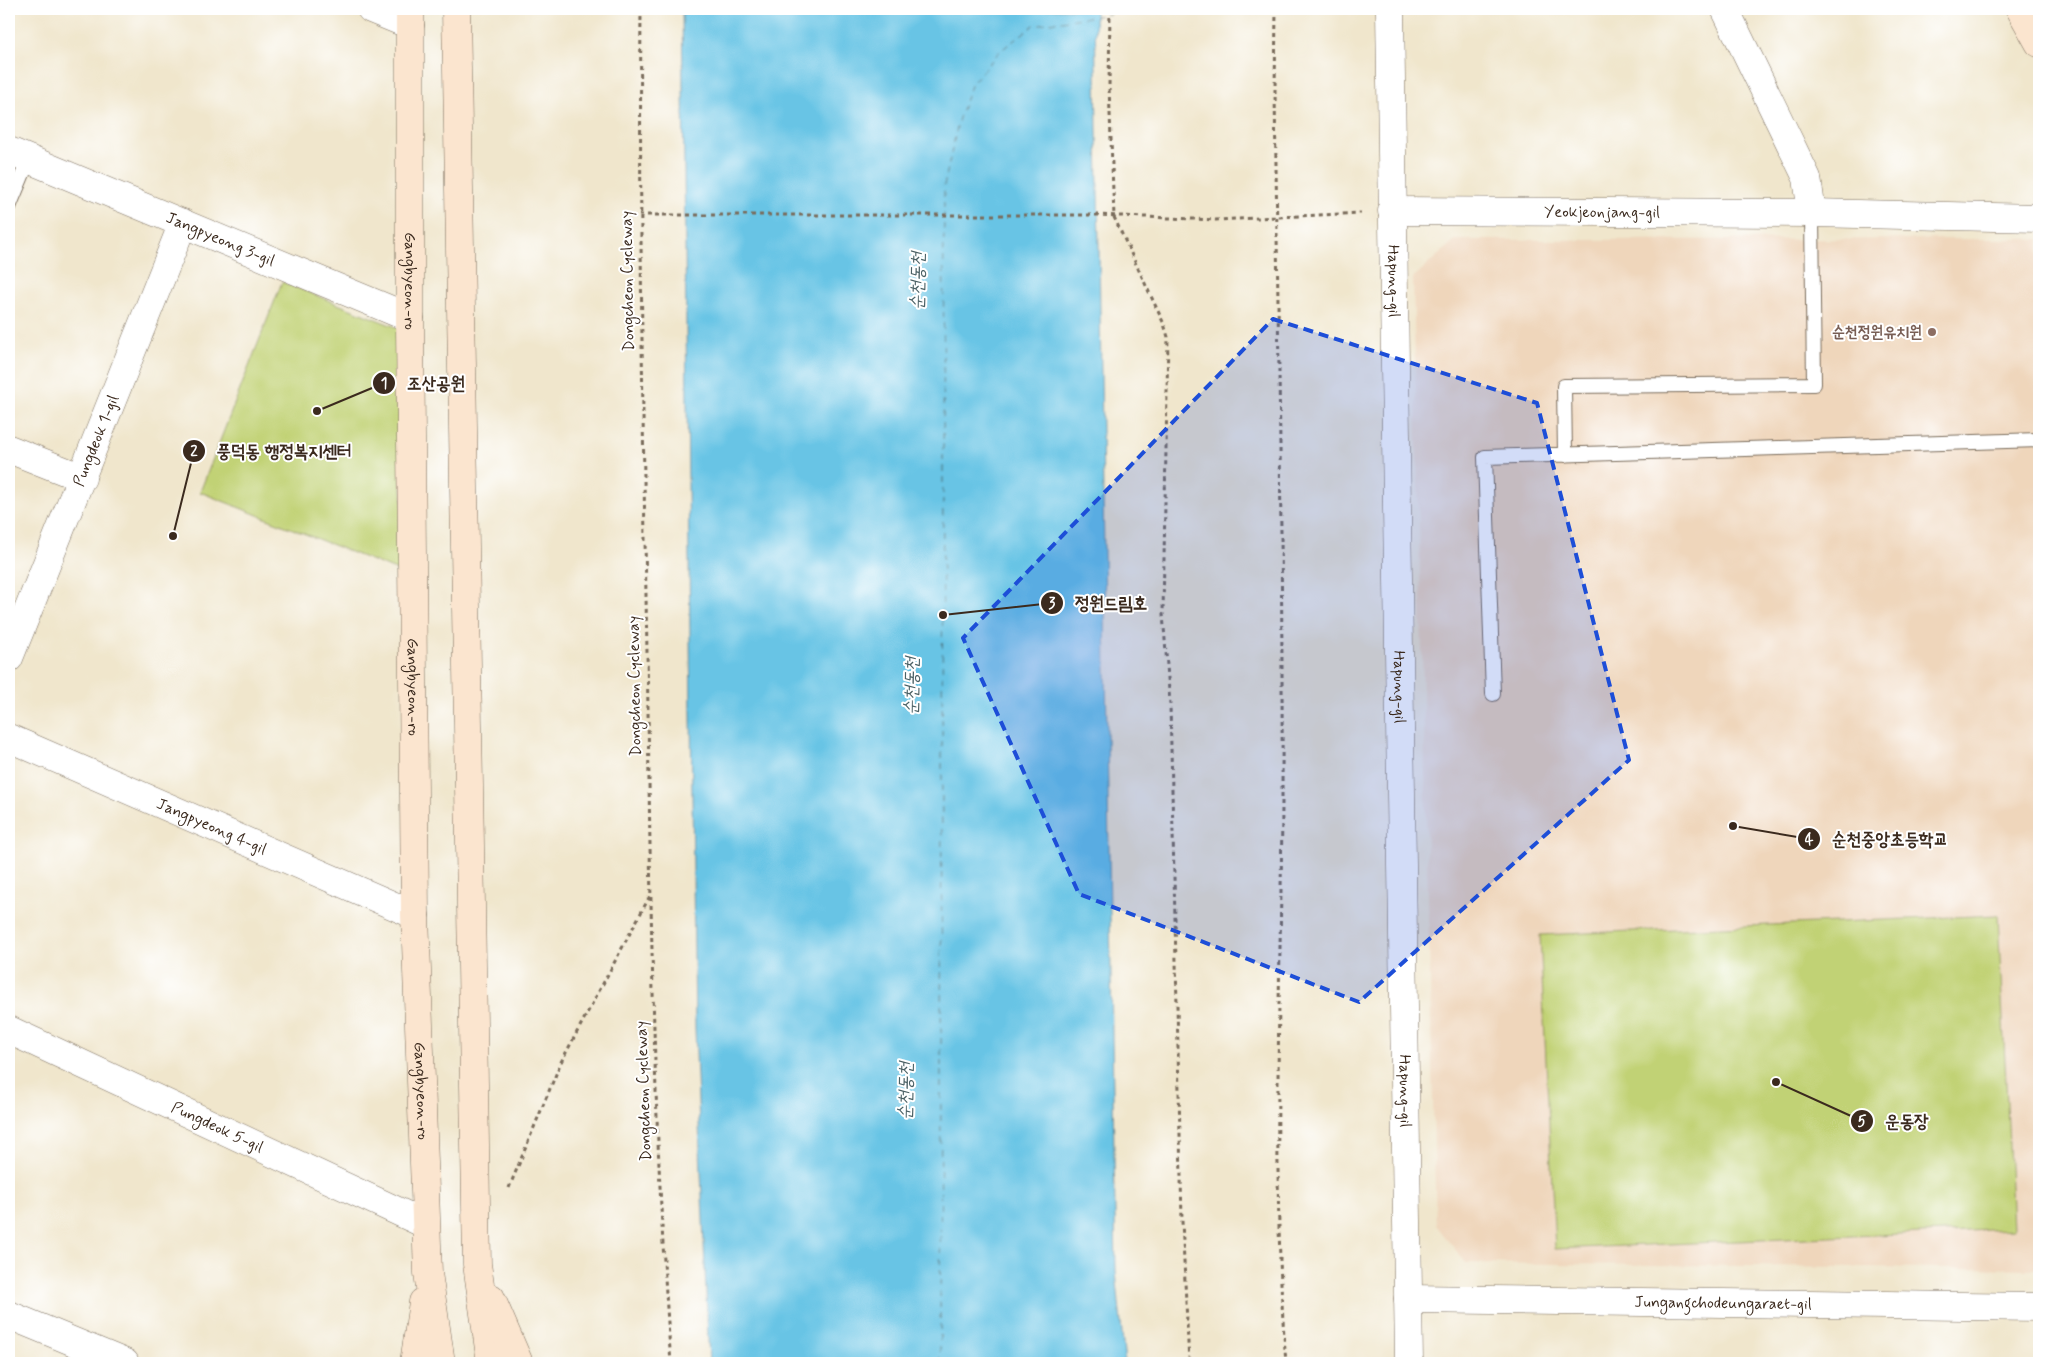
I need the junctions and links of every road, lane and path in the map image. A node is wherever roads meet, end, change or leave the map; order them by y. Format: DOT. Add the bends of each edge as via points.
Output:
graph roads {
  1 [pos="371,9"];
  2 [pos="456,9"];
  3 [pos="641,9"];
  4 [pos="1110,9"];
  5 [pos="1276,9"];
  6 [pos="1390,9"];
  7 [pos="1725,9"];
  8 [pos="2020,9"];
  9 [pos="410,17"];
  10 [pos="2039,43"];
  11 [pos="19,155"];
  12 [pos="9,207"];
  13 [pos="1392,211"];
  14 [pos="1812,213"];
  15 [pos="639,215"];
  16 [pos="1276,216"];
  17 [pos="1114,217"];
  18 [pos="2039,218"];
  19 [pos="183,223"];
  20 [pos="410,318"];
  21 [pos="2039,440"];
  22 [pos="9,448"];
  23 [pos="1565,455"];
  24 [pos="82,478"];
  25 [pos="9,658"];
  26 [pos="1493,694"];
  27 [pos="9,738"];
  28 [pos="651,894"];
  29 [pos="415,915"];
  30 [pos="9,1030"];
  31 [pos="508,1190"];
  32 [pos="425,1224"];
  33 [pos="477,1264"];
  34 [pos="428,1273"];
  35 [pos="1408,1300"];
  36 [pos="2039,1306"];
  37 [pos="9,1315"];
  38 [pos="125,1363"];
  39 [pos="414,1363"];
  40 [pos="441,1363"];
  41 [pos="491,1363"];
  42 [pos="519,1363"];
  43 [pos="671,1363"];
  44 [pos="1189,1363"];
  45 [pos="1286,1363"];
  46 [pos="1409,1363"];
  1 -- 9 [label="street"];
  2 -- 33 [label="main road"];
  3 -- 15 [label="path, Dongcheon Cycleway"];
  4 -- 17 [label="path" via="1109,88"];
  5 -- 16 [label="path"];
  6 -- 13 [label="street, Hapung-gil"];
  7 -- 14 [label="street" via="1807,178"];
  8 -- 10 [label="main road"];
  9 -- 20 [label="main road, Gangbyeon-ro"];
  11 -- 12 [label="lane, Jangpyeong 3-gil"];
  11 -- 19 [label="street, Jangpyeong 3-gil"];
  13 -- 14 [label="street, Yeokjeonjang-gil"];
  13 -- 16 [label="path"];
  13 -- 35 [label="street, Hapung-gil"];
  14 -- 18 [label="street, Yeokjeonjang-gil"];
  14 -- 23 [label="lane" via="1814,384 1564,386"];
  15 -- 17 [label="path"];
  15 -- 28 [label="path, Dongcheon Cycleway"];
  16 -- 17 [label="path" via="1216,220"];
  16 -- 45 [label="path" via="1282,800 1278,1244"];
  17 -- 44 [label="path" via="1168,337 1163,614 1170,704 1180,1161"];
  19 -- 20 [label="street, Jangpyeong 3-gil"];
  19 -- 24 [label="street, Pungdeok 1-gil"];
  20 -- 29 [label="main road, Gangbyeon-ro"];
  21 -- 23 [label="lane"];
  22 -- 24 [label="street"];
  23 -- 26 [label="lane" via="1485,457"];
  24 -- 25 [label="street, Pungdeok 1-gil"];
  27 -- 29 [label="street, Jangpyeong 4-gil"];
  28 -- 31 [label="path" via="562,1062"];
  28 -- 43 [label="path, Dongcheon Cycleway" via="659,1184"];
  29 -- 32 [label="main road, Gangbyeon-ro"];
  30 -- 32 [label="street, Pungdeok 5-gil"];
  32 -- 34 [label="main road, Gangbyeon-ro"];
  33 -- 41 [label="main road"];
  33 -- 42 [label="main road"];
  34 -- 39 [label="main road"];
  34 -- 40 [label="main road, Gangbyeon-ro"];
  35 -- 36 [label="street, Jungangchodeungaraet-gil"];
  35 -- 46 [label="street, Hapung-gil"];
  37 -- 38 [label="street"];
}
